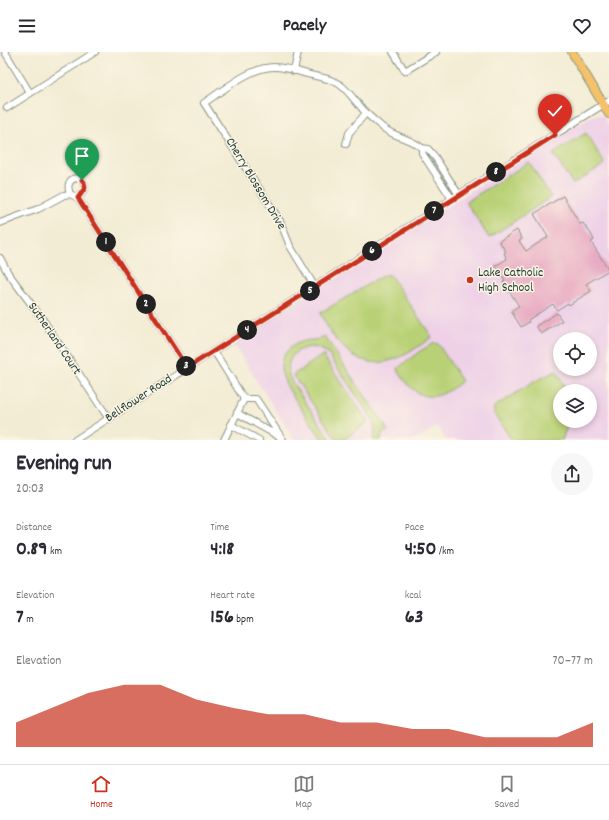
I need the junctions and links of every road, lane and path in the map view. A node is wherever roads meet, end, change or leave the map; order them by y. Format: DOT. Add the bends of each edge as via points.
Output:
graph roads {
  1 [pos="5,52"];
  2 [pos="95,52"];
  3 [pos="298,52"];
  4 [pos="393,52"];
  5 [pos="436,52"];
  6 [pos="572,52"];
  7 [pos="294,70"];
  8 [pos="30,93"];
  9 [pos="606,103"];
  10 [pos="7,108"];
  11 [pos="366,113"];
  12 [pos="609,114"];
  13 [pos="346,144"];
  14 [pos="422,148"];
  15 [pos="70,194"];
  16 [pos="459,195"];
  17 [pos="78,198"];
  18 [pos="452,199"];
  19 [pos="0,223"];
  20 [pos="0,258"];
  21 [pos="315,287"];
  22 [pos="214,352"];
  23 [pos="187,368"];
  24 [pos="244,399"];
  25 [pos="237,413"];
  26 [pos="108,419"];
  27 [pos="231,425"];
  28 [pos="226,439"];
  29 [pos="282,439"];
  30 [pos="75,440"];
  31 [pos="259,440"];
  1 -- 8 [label="street"];
  2 -- 8 [label="street"];
  3 -- 7 [label="street"];
  4 -- 5 [label="street" via="405,71"];
  6 -- 9 [label="main road"];
  7 -- 11 [label="street" via="338,84"];
  7 -- 21 [label="street, Cherry Blossom Drive" via="275,67 257,70 204,103 280,221 290,246"];
  8 -- 10 [label="street"];
  9 -- 12 [label="main road"];
  9 -- 16 [label="street, Bellflower Road"];
  11 -- 13 [label="street" via="349,133"];
  11 -- 14 [label="street" via="388,132"];
  14 -- 16 [label="street" via="428,149"];
  14 -- 18 [label="street" via="422,153"];
  15 -- 17 [label="street"];
  15 -- 17 [label="street" via="68,186 71,180 82,180 85,188"];
  15 -- 19 [label="street" via="64,194 38,209"];
  16 -- 18 [label="street, Bellflower Road"];
  17 -- 23 [label="street"];
  18 -- 21 [label="street, Bellflower Road"];
  20 -- 26 [label="street, Sutherland Court"];
  21 -- 22 [label="street, Bellflower Road"];
  22 -- 23 [label="street, Bellflower Road"];
  22 -- 24 [label="street"];
  23 -- 26 [label="street, Bellflower Road"];
  24 -- 25 [label="street"];
  24 -- 29 [label="street" via="256,399"];
  25 -- 27 [label="street"];
  25 -- 29 [label="street"];
  26 -- 30 [label="street, Bellflower Road"];
  27 -- 28 [label="street"];
  27 -- 31 [label="street"];
}
